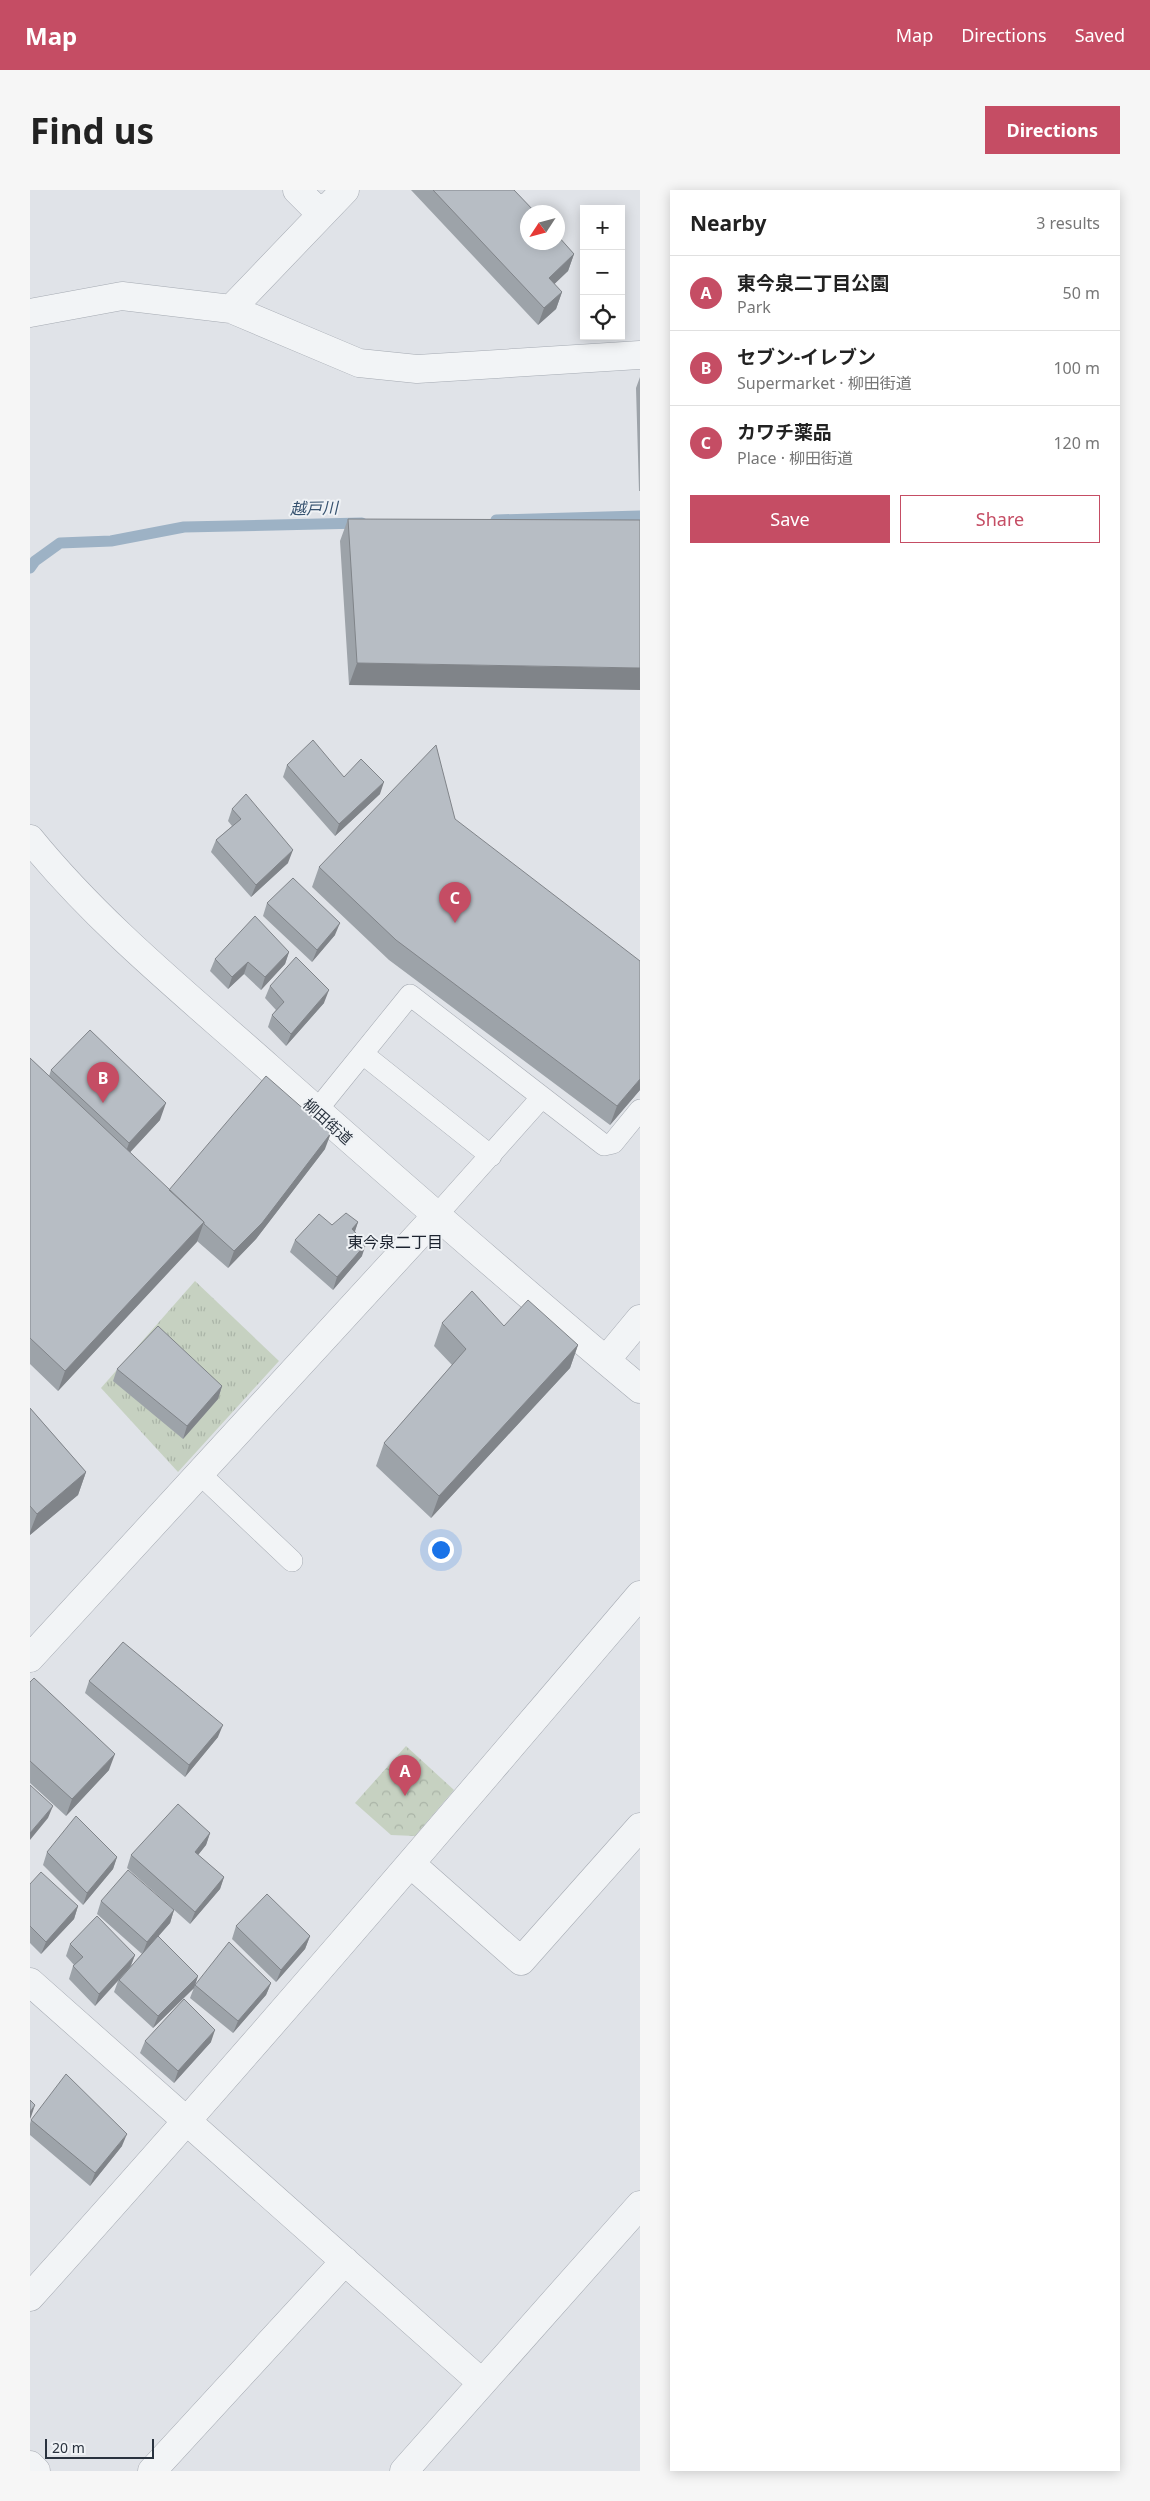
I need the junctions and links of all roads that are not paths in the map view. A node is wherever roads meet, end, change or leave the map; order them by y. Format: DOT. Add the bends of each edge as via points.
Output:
graph roads {
  1 [pos="297,190"];
  2 [pos="344,190"];
  3 [pos="321,214"];
  4 [pos="231,309"];
  5 [pos="30,313"];
  6 [pos="640,355"];
  7 [pos="30,839"];
  8 [pos="363,1054"];
  9 [pos="542,1097"];
  10 [pos="316,1110"];
  11 [pos="640,1110"];
  12 [pos="491,1156"];
  13 [pos="436,1216"];
  14 [pos="640,1319"];
  15 [pos="606,1360"];
  16 [pos="640,1389"];
  17 [pos="200,1474"];
  18 [pos="292,1561"];
  19 [pos="640,1595"];
  20 [pos="30,1658"];
  21 [pos="640,1827"];
  22 [pos="411,1864"];
  23 [pos="30,1982"];
  24 [pos="187,2123"];
  25 [pos="640,2205"];
  26 [pos="345,2261"];
  27 [pos="30,2297"];
  28 [pos="482,2383"];
  29 [pos="30,2465"];
  30 [pos="36,2471"];
  31 [pos="152,2471"];
  32 [pos="404,2471"];
  1 -- 3 [label="street"];
  2 -- 3 [label="street"];
  3 -- 4 [label="street"];
  4 -- 5 [label="street" via="122,296"];
  4 -- 6 [label="street" via="359,363 417,369"];
  7 -- 10 [label="street, 柳田街道" via="116,933"];
  8 -- 9 [label="lane" via="410,995"];
  8 -- 10 [label="lane"];
  8 -- 12 [label="lane"];
  9 -- 11 [label="lane" via="604,1145 613,1143"];
  9 -- 12 [label="lane"];
  10 -- 13 [label="street, 柳田街道"];
  12 -- 13 [label="lane"];
  13 -- 15 [label="street, 柳田街道"];
  13 -- 17 [label="street"];
  14 -- 15 [label="street"];
  15 -- 16 [label="street, 柳田街道"];
  17 -- 18 [label="lane"];
  17 -- 20 [label="street"];
  19 -- 22 [label="street"];
  21 -- 22 [label="street" via="521,1961"];
  22 -- 24 [label="street"];
  23 -- 24 [label="street"];
  24 -- 26 [label="street"];
  24 -- 27 [label="street"];
  25 -- 28 [label="street"];
  26 -- 28 [label="street"];
  26 -- 31 [label="street"];
  28 -- 32 [label="street"];
  29 -- 30 [label="street"];
}
